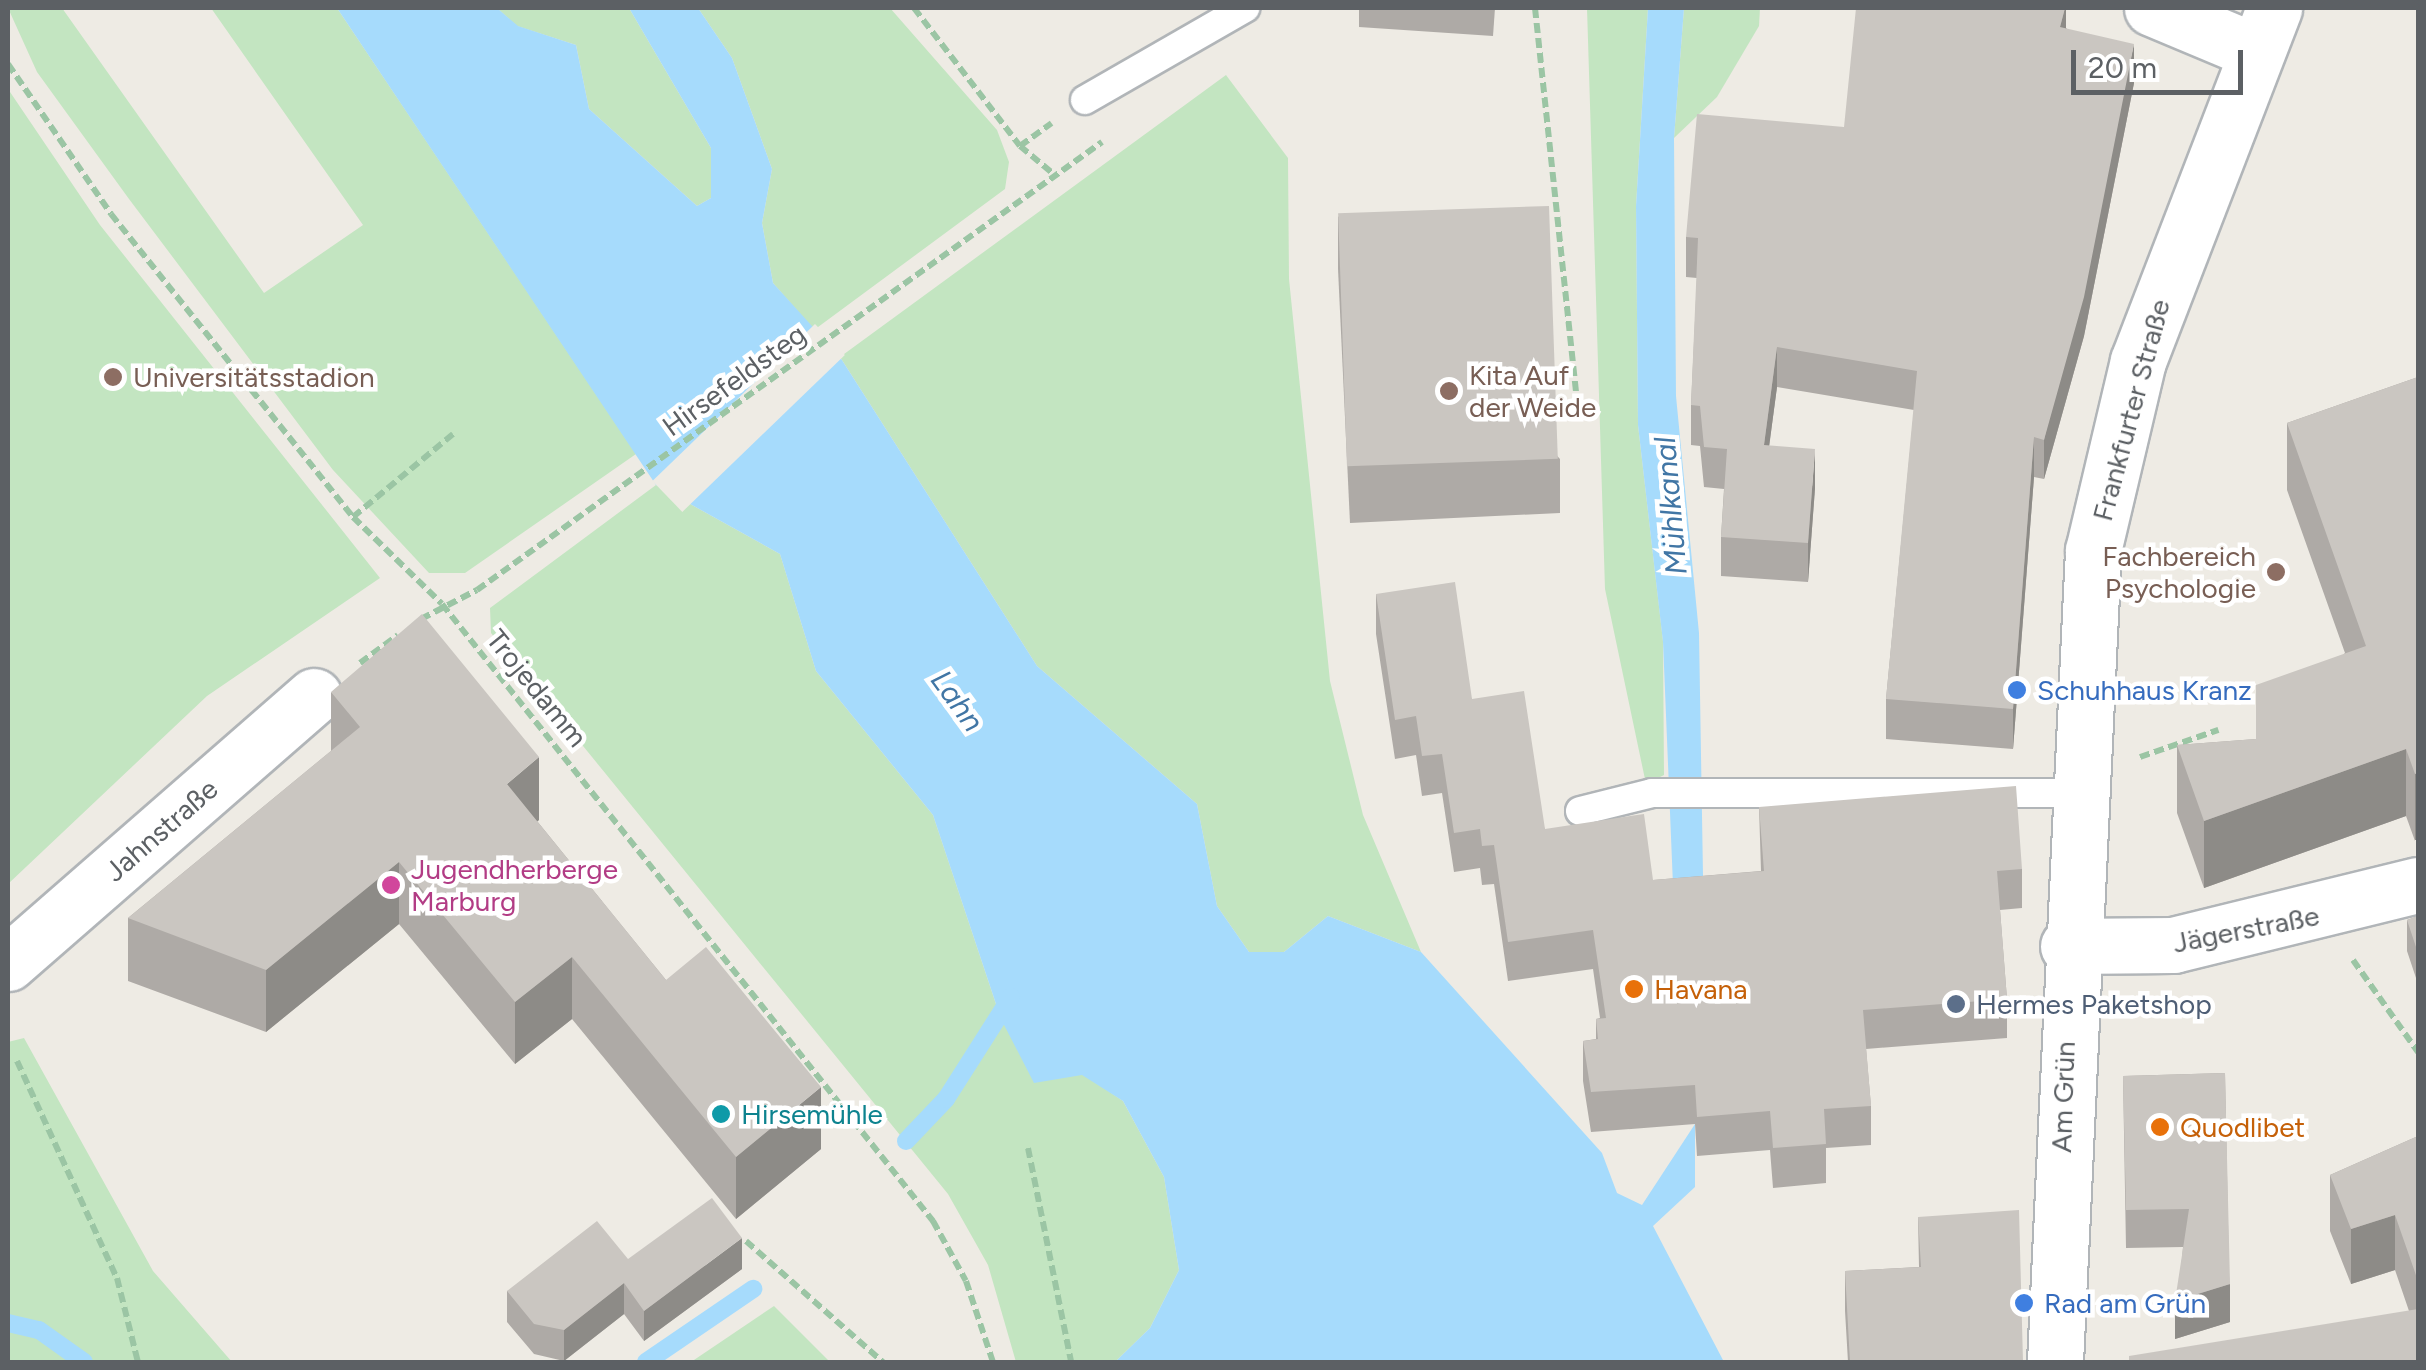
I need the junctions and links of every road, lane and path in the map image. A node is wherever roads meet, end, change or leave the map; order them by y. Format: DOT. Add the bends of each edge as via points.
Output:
graph roads {
  1 [pos="914,8"];
  2 [pos="1245,8"];
  3 [pos="1535,8"];
  4 [pos="2152,8"];
  5 [pos="2265,29"];
  6 [pos="8,64"];
  7 [pos="1086,100"];
  8 [pos="1020,146"];
  9 [pos="1056,176"];
  10 [pos="1016,205"];
  11 [pos="1577,401"];
  12 [pos="453,434"];
  13 [pos="353,517"];
  14 [pos="442,604"];
  15 [pos="314,696"];
  16 [pos="2218,730"];
  17 [pos="2076,783"];
  18 [pos="1580,811"];
  19 [pos="2418,885"];
  20 [pos="2338,912"];
  21 [pos="2068,946"];
  22 [pos="8,963"];
  23 [pos="2418,1052"];
  24 [pos="17,1061"];
  25 [pos="1028,1148"];
  26 [pos="746,1241"];
  27 [pos="138,1362"];
  28 [pos="883,1362"];
  29 [pos="992,1362"];
  30 [pos="1071,1362"];
  31 [pos="2055,1362"];
  1 -- 8 [label="path"];
  2 -- 7 [label="lane"];
  3 -- 11 [label="path"];
  4 -- 5 [label="street"];
  5 -- 17 [label="street, Frankfurter Straße" via="2138,362 2093,552"];
  6 -- 13 [label="path, Trojedamm" via="111,214"];
  7 -- 8 [label="path"];
  8 -- 9 [label="path"];
  10 -- 14 [label="path, Hirsefeldsteg" via="478,590"];
  12 -- 13 [label="path"];
  13 -- 14 [label="path, Trojedamm"];
  14 -- 15 [label="path, Hirsefeldsteg"];
  14 -- 29 [label="path, Trojedamm" via="933,1221 966,1281"];
  15 -- 22 [label="street, Jahnstraße"];
  16 -- 17 [label="path"];
  17 -- 18 [label="lane" via="1652,793"];
  17 -- 21 [label="street, Am Grün"];
  19 -- 20 [label="street, Jägerstraße"];
  20 -- 21 [label="street, Jägerstraße" via="2173,945"];
  20 -- 23 [label="path" via="2354,960"];
  21 -- 31 [label="street, Am Grün"];
  24 -- 27 [label="path" via="117,1278"];
  25 -- 30 [label="path"];
  26 -- 28 [label="path"];
}
